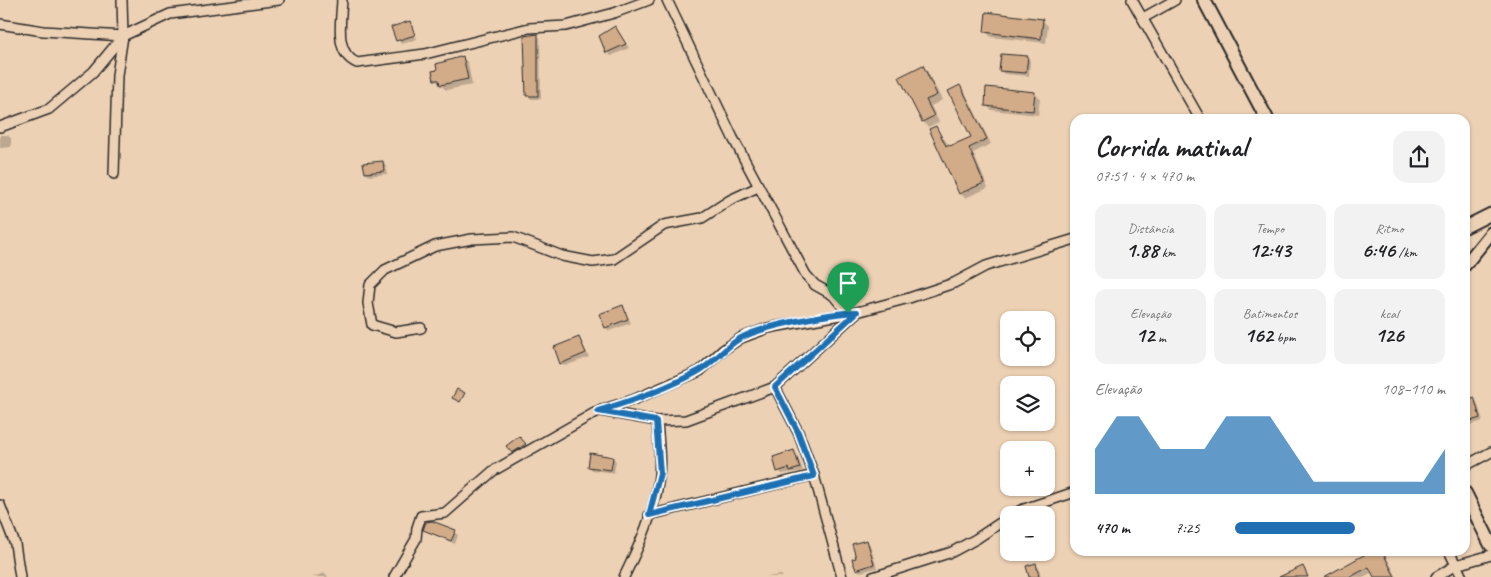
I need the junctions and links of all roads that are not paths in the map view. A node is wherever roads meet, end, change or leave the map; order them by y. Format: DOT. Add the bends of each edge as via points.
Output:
graph roads {
  1 [pos="122,0"];
  2 [pos="279,0"];
  3 [pos="342,0"];
  4 [pos="649,0"];
  5 [pos="667,0"];
  6 [pos="1132,0"];
  7 [pos="1175,0"];
  8 [pos="1204,0"];
  9 [pos="1144,18"];
  10 [pos="0,24"];
  11 [pos="123,36"];
  12 [pos="1197,114"];
  13 [pos="1264,114"];
  14 [pos="0,127"];
  15 [pos="114,174"];
  16 [pos="758,186"];
  17 [pos="1491,214"];
  18 [pos="1470,224"];
  19 [pos="1491,233"];
  20 [pos="1070,241"];
  21 [pos="1470,259"];
  22 [pos="853,313"];
  23 [pos="422,328"];
  24 [pos="775,387"];
  25 [pos="598,411"];
  26 [pos="656,421"];
  27 [pos="1491,452"];
  28 [pos="1470,463"];
  29 [pos="814,476"];
  30 [pos="1070,494"];
  31 [pos="1470,503"];
  32 [pos="0,505"];
  33 [pos="1032,506"];
  34 [pos="649,515"];
  35 [pos="1000,524"];
  36 [pos="1491,545"];
  37 [pos="1491,555"];
  38 [pos="1452,556"];
  39 [pos="1456,565"];
  40 [pos="20,577"];
  41 [pos="394,577"];
  42 [pos="624,577"];
  43 [pos="842,577"];
  44 [pos="873,577"];
  45 [pos="1436,577"];
  46 [pos="1462,577"];
  1 -- 11 [label="street"];
  2 -- 11 [label="street" via="170,14"];
  3 -- 4 [label="street" via="341,48 347,58 357,62 425,54 529,28 566,26 614,14"];
  5 -- 16 [label="street"];
  6 -- 9 [label="street"];
  7 -- 9 [label="street"];
  8 -- 13 [label="main road"];
  9 -- 12 [label="street"];
  10 -- 11 [label="street" via="42,31"];
  11 -- 14 [label="street" via="93,72 49,109"];
  11 -- 15 [label="street" via="117,75"];
  16 -- 22 [label="street" via="806,275"];
  16 -- 23 [label="street" via="702,218 664,225 614,259 593,262 562,256 513,237 472,239 435,246 385,270 370,285 368,303 372,325 396,332"];
  17 -- 18 [label="street"];
  19 -- 21 [label="street"];
  20 -- 22 [label="street" via="986,266 954,283"];
  22 -- 24 [label="street"];
  22 -- 25 [label="street" via="768,328 741,338 700,371 633,400"];
  24 -- 26 [label="street" via="686,420"];
  24 -- 29 [label="street" via="798,432"];
  25 -- 26 [label="street"];
  25 -- 41 [label="street" via="493,471 445,512 422,516 416,540"];
  26 -- 34 [label="street" via="660,473"];
  27 -- 28 [label="street"];
  29 -- 34 [label="street"];
  29 -- 43 [label="street"];
  30 -- 33 [label="street"];
  31 -- 36 [label="main road"];
  32 -- 40 [label="street" via="15,544"];
  34 -- 42 [label="street"];
  35 -- 44 [label="street" via="952,552"];
  37 -- 39 [label="street"];
  38 -- 39 [label="street"];
  39 -- 45 [label="street"];
  39 -- 46 [label="street"];
}
